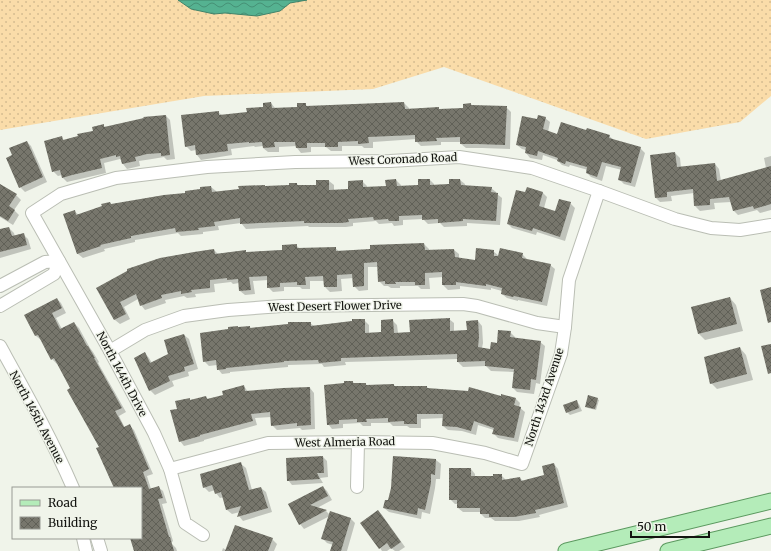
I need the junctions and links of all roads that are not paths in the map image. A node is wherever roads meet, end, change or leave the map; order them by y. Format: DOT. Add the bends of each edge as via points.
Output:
graph roads {
  1 [pos="599,191"];
  2 [pos="32,213"];
  3 [pos="771,224"];
  4 [pos="59,261"];
  5 [pos="0,286"];
  6 [pos="0,306"];
  7 [pos="565,327"];
  8 [pos="0,346"];
  9 [pos="110,351"];
  10 [pos="358,442"];
  11 [pos="522,464"];
  12 [pos="170,469"];
  13 [pos="73,487"];
  14 [pos="357,487"];
  15 [pos="771,502"];
  16 [pos="771,526"];
  17 [pos="203,535"];
  18 [pos="83,539"];
  19 [pos="97,539"];
  20 [pos="86,551"];
  21 [pos="101,551"];
  22 [pos="566,551"];
  23 [pos="668,551"];
  1 -- 2 [label="street, West Coronado Road" via="532,168 459,157 295,162 207,167 116,178 61,194"];
  1 -- 3 [label="street, West Coronado Road" via="711,228 740,230"];
  1 -- 7 [label="street, North 143rd Avenue" via="569,280"];
  2 -- 4 [label="street, North 144th Drive"];
  4 -- 5 [label="street" via="45,262"];
  4 -- 6 [label="street" via="54,274"];
  4 -- 9 [label="street, North 144th Drive"];
  7 -- 9 [label="street, West Desert Flower Drive" via="537,323 463,304 282,306 184,316 145,330"];
  7 -- 11 [label="street, North 143rd Avenue" via="561,354"];
  8 -- 13 [label="street, North 145th Avenue"];
  9 -- 12 [label="street, North 144th Drive" via="154,433"];
  10 -- 11 [label="street, West Almeria Road" via="432,443 485,453"];
  10 -- 12 [label="street, West Almeria Road" via="268,444"];
  10 -- 14 [label="street"];
  12 -- 17 [label="street, North 144th Drive" via="185,523"];
  15 -- 22 [label="main road"];
  16 -- 23 [label="main road"];
  18 -- 20 [label="street"];
  19 -- 21 [label="street"];
}
